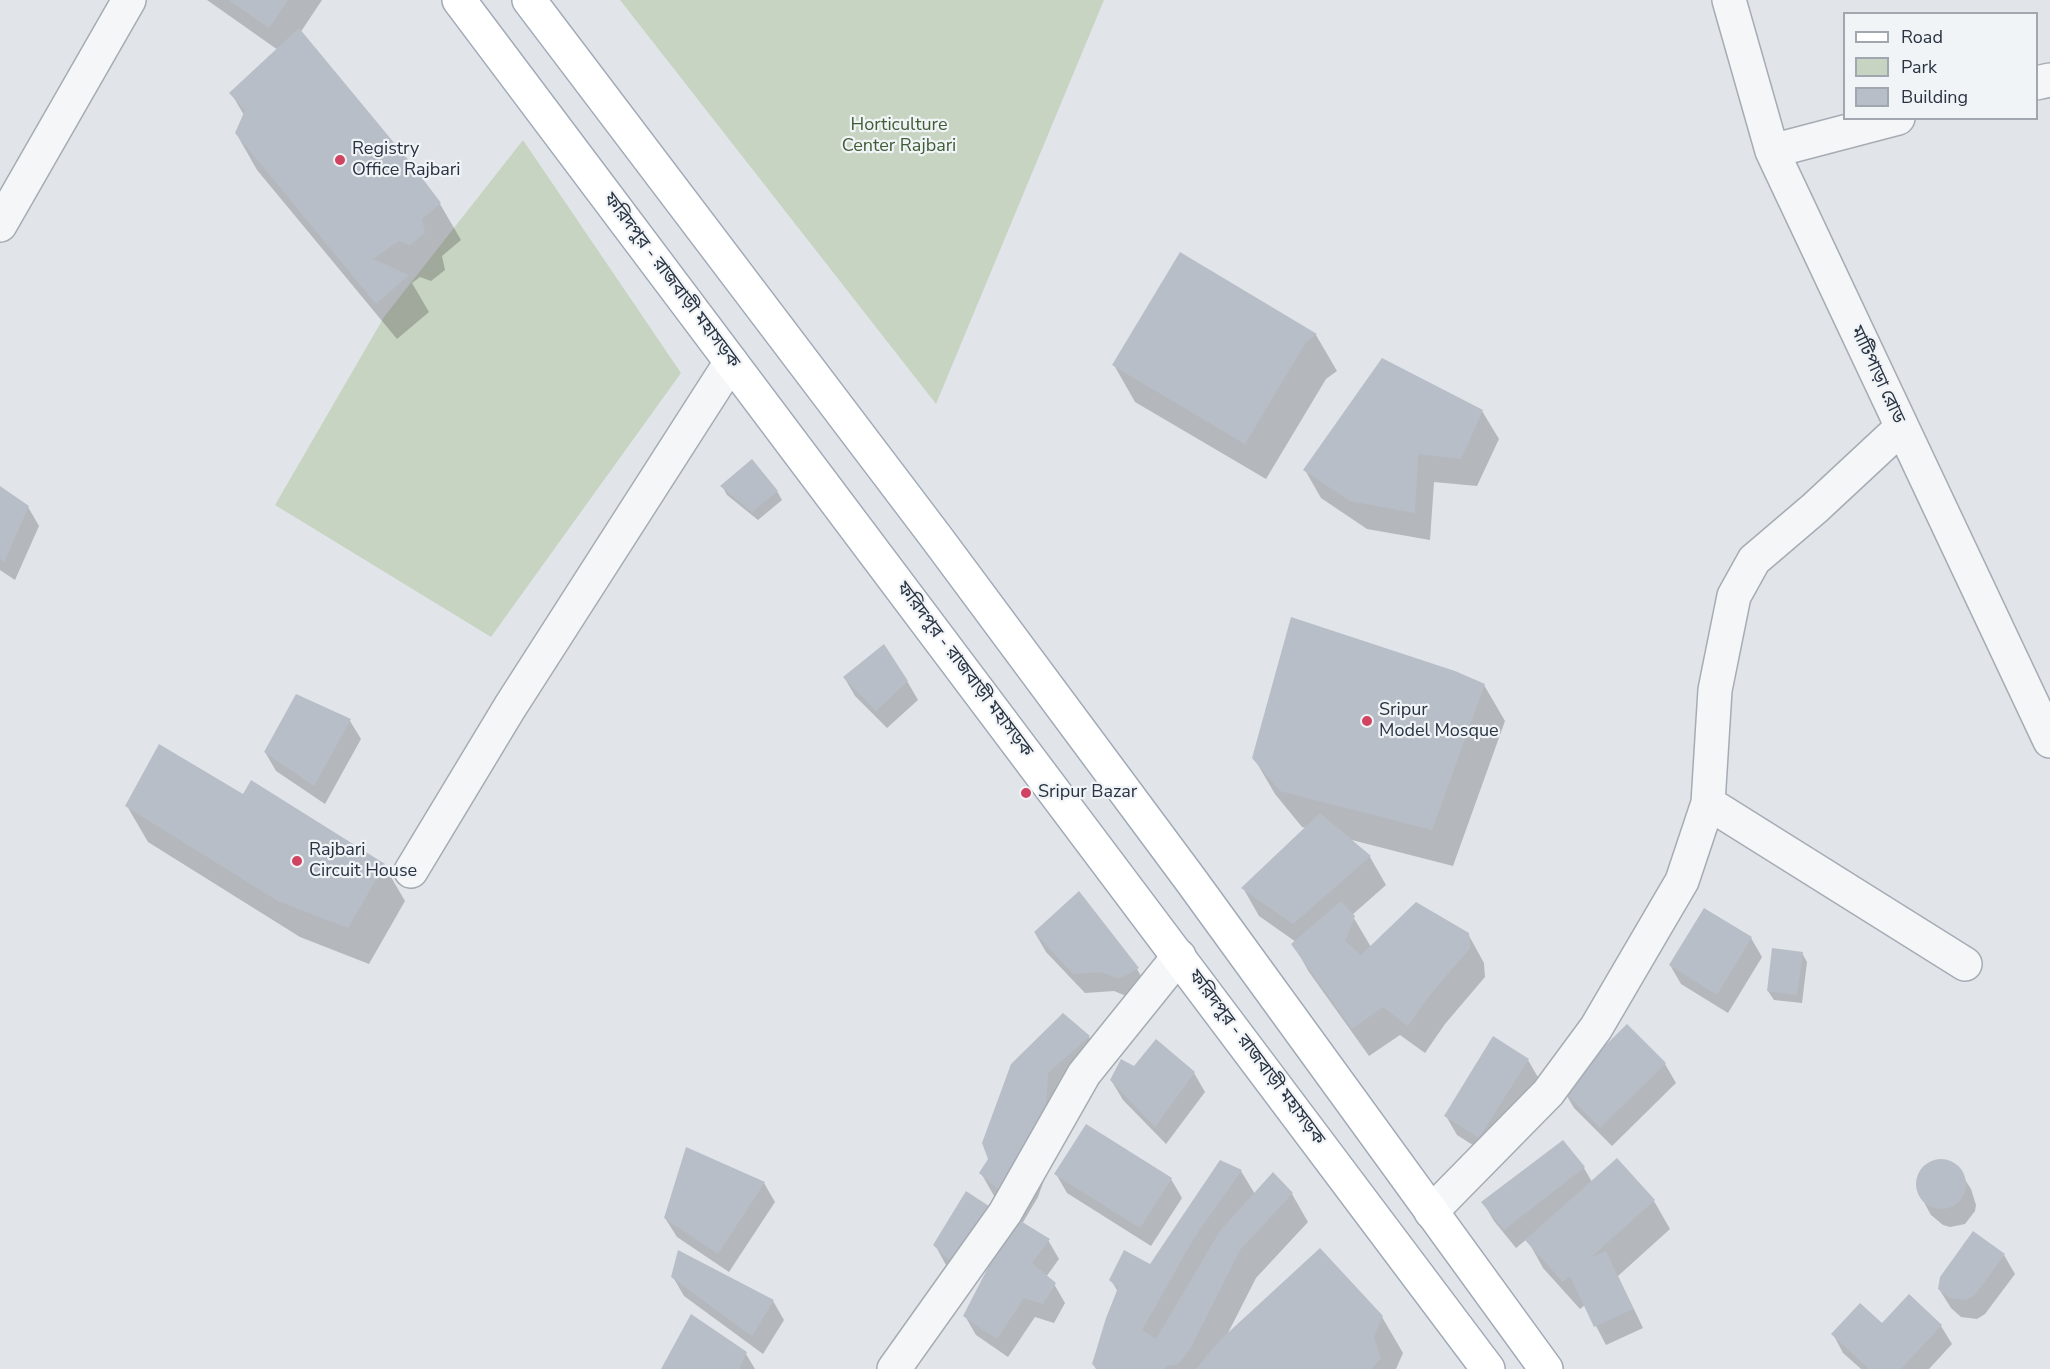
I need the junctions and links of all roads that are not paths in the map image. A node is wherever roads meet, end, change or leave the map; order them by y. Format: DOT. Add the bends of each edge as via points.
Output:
graph roads {
  1 [pos="129,0"];
  2 [pos="459,0"];
  3 [pos="529,0"];
  4 [pos="1729,0"];
  5 [pos="1890,120"];
  6 [pos="1772,151"];
  7 [pos="0,225"];
  8 [pos="732,362"];
  9 [pos="1902,427"];
  10 [pos="2050,741"];
  11 [pos="1708,803"];
  12 [pos="411,872"];
  13 [pos="1179,956"];
  14 [pos="1965,964"];
  15 [pos="1431,1212"];
  16 [pos="894,1369"];
  17 [pos="1488,1369"];
  18 [pos="1545,1369"];
  1 -- 7 [label="street"];
  2 -- 8 [label="main road, ফরিদপুর - রাজবাড়ী মহাসড়ক"];
  3 -- 15 [label="main road" via="936,537"];
  4 -- 6 [label="street, মাটিপাড়া রোড"];
  5 -- 6 [label="street"];
  6 -- 9 [label="street, মাটিপাড়া রোড"];
  8 -- 12 [label="street" via="510,707"];
  8 -- 13 [label="main road, ফরিদপুর - রাজবাড়ী মহাসড়ক"];
  9 -- 10 [label="street, মাটিপাড়া রোড"];
  9 -- 11 [label="street" via="1754,560 1734,596 1715,690"];
  11 -- 14 [label="street"];
  11 -- 15 [label="street" via="1682,881 1596,1028 1548,1093"];
  13 -- 16 [label="street" via="1084,1074 1005,1213"];
  13 -- 17 [label="main road, ফরিদপুর - রাজবাড়ী মহাসড়ক"];
  15 -- 18 [label="main road"];
}
